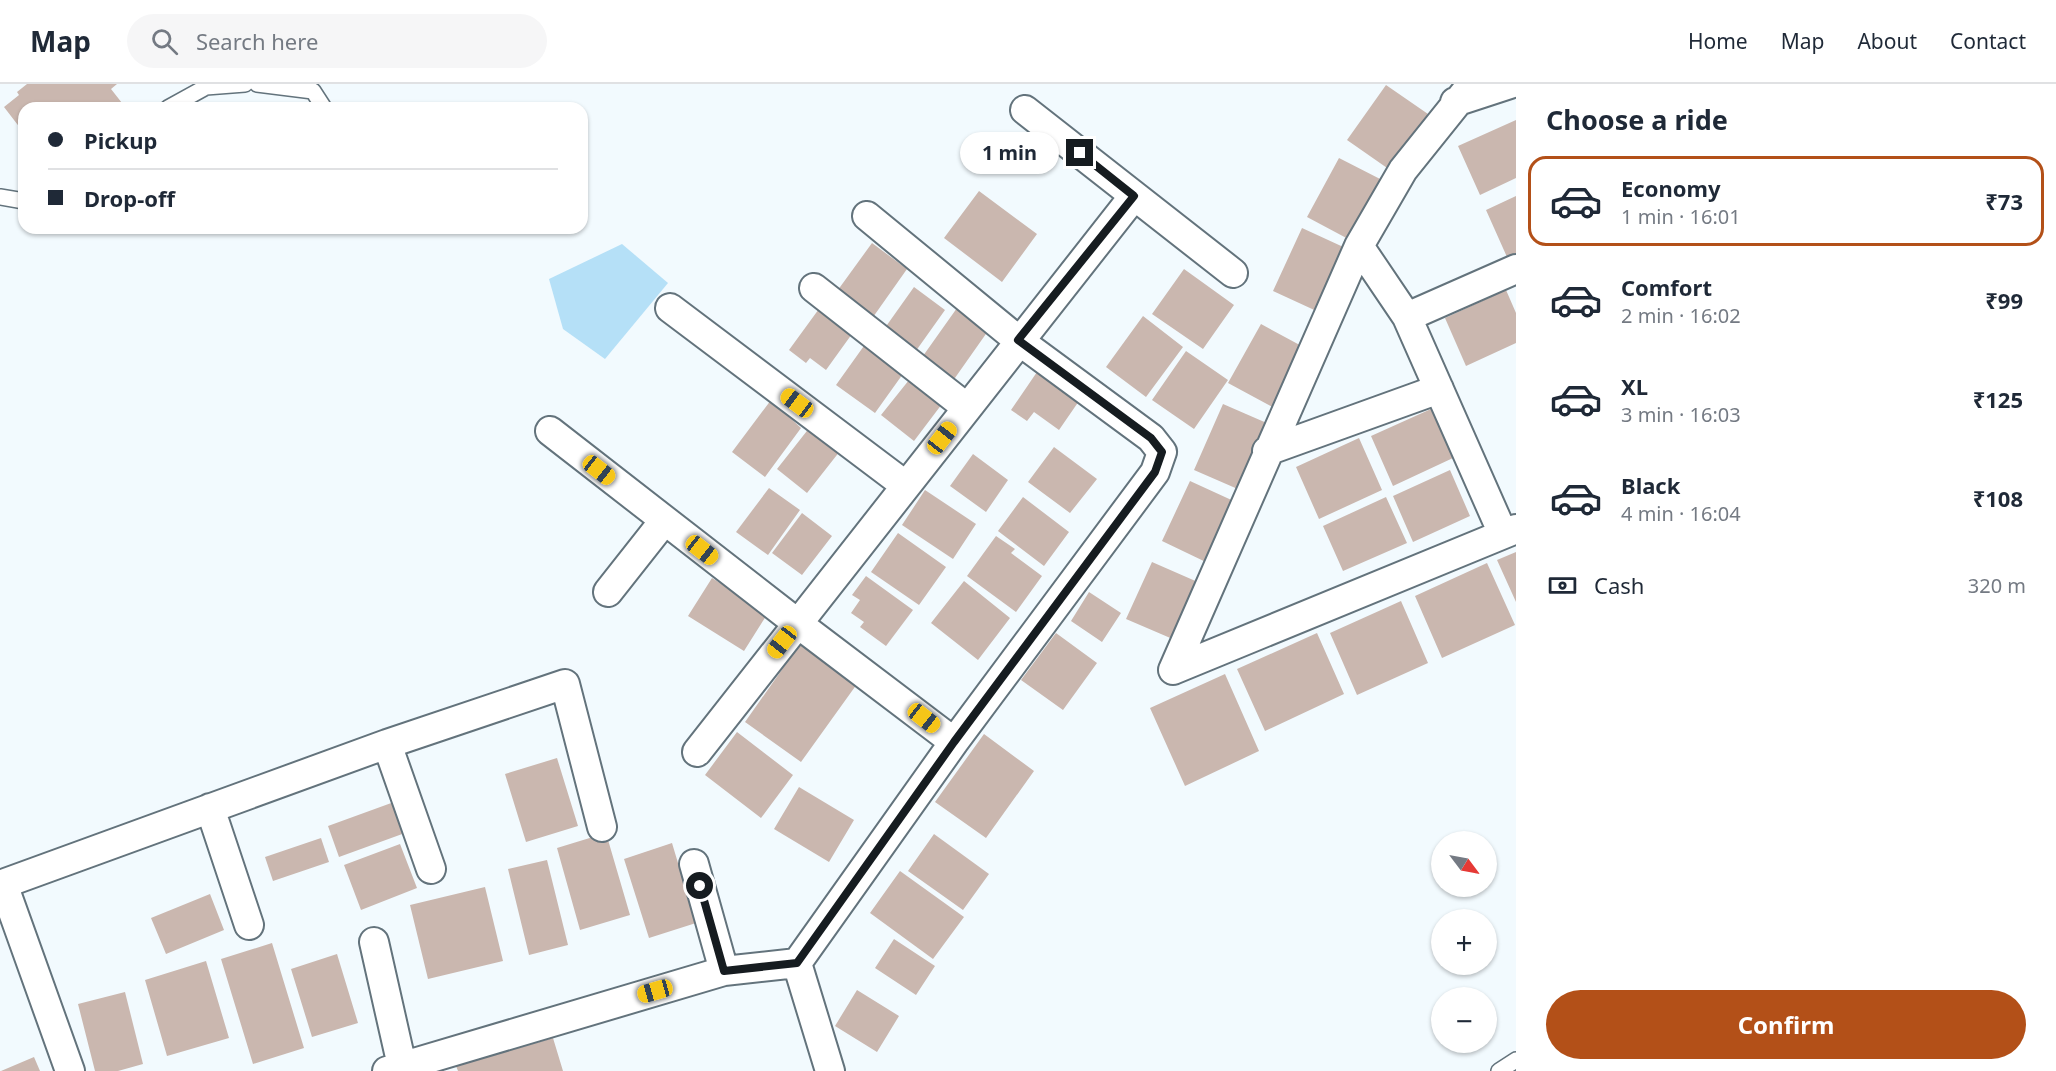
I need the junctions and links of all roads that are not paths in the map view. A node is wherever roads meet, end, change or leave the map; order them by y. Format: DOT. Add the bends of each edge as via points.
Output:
graph roads {
  1 [pos="245,84"];
  2 [pos="257,84"];
  3 [pos="1510,84"];
  4 [pos="317,87"];
  5 [pos="1464,93"];
  6 [pos="179,102"];
  7 [pos="322,102"];
  8 [pos="1025,110"];
  9 [pos="1134,196"];
  10 [pos="0,197"];
  11 [pos="18,200"];
  12 [pos="867,216"];
  13 [pos="1359,246"];
  14 [pos="1516,269"];
  15 [pos="1233,273"];
  16 [pos="814,288"];
  17 [pos="670,308"];
  18 [pos="1407,317"];
  19 [pos="1018,340"];
  20 [pos="1439,389"];
  21 [pos="966,407"];
  22 [pos="550,432"];
  23 [pos="1267,451"];
  24 [pos="905,485"];
  25 [pos="664,520"];
  26 [pos="1510,531"];
  27 [pos="608,592"];
  28 [pos="797,623"];
  29 [pos="954,742"];
  30 [pos="387,744"];
  31 [pos="697,752"];
  32 [pos="210,808"];
  33 [pos="602,827"];
  34 [pos="694,864"];
  35 [pos="431,869"];
  36 [pos="2,885"];
  37 [pos="249,925"];
  38 [pos="374,942"];
  39 [pos="797,963"];
  40 [pos="724,971"];
  41 [pos="394,1068"];
  42 [pos="70,1071"];
  43 [pos="830,1071"];
  1 -- 6 [label="lane" via="206,87"];
  2 -- 4 [label="lane"];
  3 -- 5 [label="street"];
  4 -- 7 [label="lane"];
  5 -- 13 [label="street" via="1402,170"];
  8 -- 9 [label="street"];
  9 -- 15 [label="street"];
  9 -- 19 [label="street"];
  10 -- 11 [label="lane"];
  12 -- 19 [label="street"];
  13 -- 18 [label="street"];
  13 -- 23 [label="street"];
  14 -- 18 [label="street"];
  16 -- 21 [label="street"];
  17 -- 24 [label="street"];
  18 -- 20 [label="street"];
  19 -- 21 [label="street"];
  19 -- 29 [label="street" via="1151,438 1162,452 1155,472"];
  20 -- 23 [label="street"];
  20 -- 26 [label="street"];
  21 -- 24 [label="street"];
  22 -- 25 [label="street"];
  23 -- 26 [label="street" via="1173,670"];
  24 -- 28 [label="street"];
  25 -- 27 [label="street"];
  25 -- 28 [label="street"];
  28 -- 29 [label="street"];
  28 -- 31 [label="street"];
  29 -- 39 [label="street"];
  30 -- 32 [label="street"];
  30 -- 33 [label="street" via="565,684"];
  30 -- 35 [label="street"];
  32 -- 36 [label="street"];
  32 -- 37 [label="street"];
  34 -- 40 [label="street"];
  36 -- 42 [label="street"];
  38 -- 41 [label="street"];
  39 -- 40 [label="street"];
  39 -- 43 [label="street"];
  40 -- 41 [label="street"];
}
